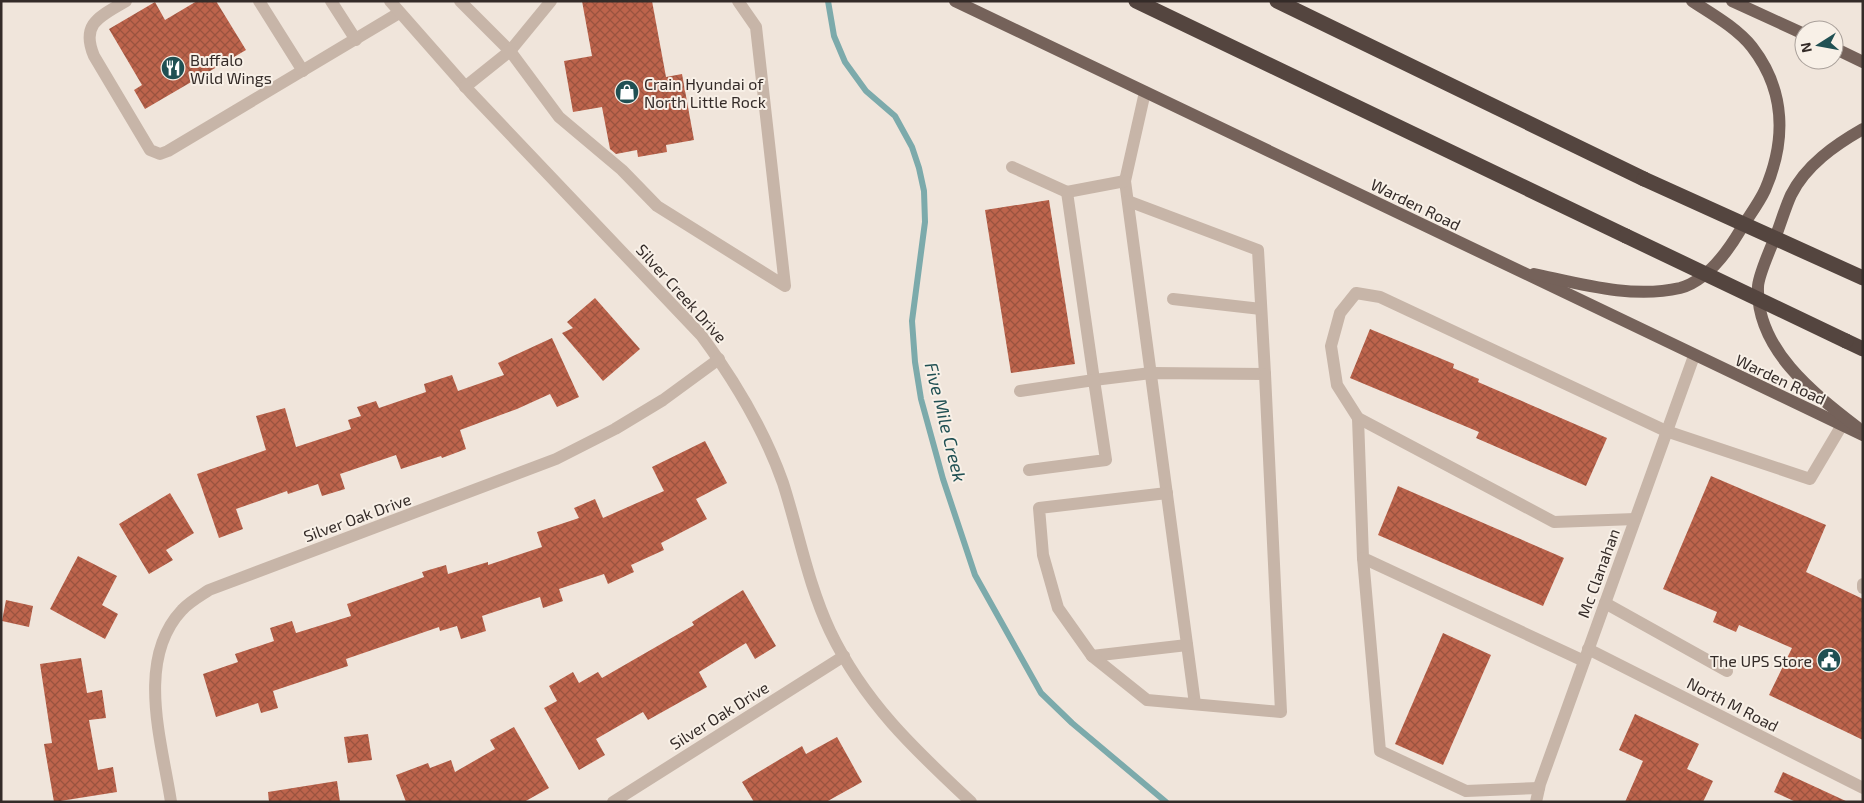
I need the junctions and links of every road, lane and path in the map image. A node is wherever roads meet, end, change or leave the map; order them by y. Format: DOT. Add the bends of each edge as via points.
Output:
graph roads {
  1 [pos="126,1"];
  2 [pos="260,1"];
  3 [pos="331,1"];
  4 [pos="390,1"];
  5 [pos="460,1"];
  6 [pos="551,1"];
  7 [pos="738,1"];
  8 [pos="955,1"];
  9 [pos="1136,1"];
  10 [pos="1277,1"];
  11 [pos="1692,1"];
  12 [pos="1732,1"];
  13 [pos="399,13"];
  14 [pos="1794,29"];
  15 [pos="356,40"];
  16 [pos="510,50"];
  17 [pos="1844,53"];
  18 [pos="1863,62"];
  19 [pos="303,71"];
  20 [pos="465,87"];
  21 [pos="1145,92"];
  22 [pos="1863,129"];
  23 [pos="1012,167"];
  24 [pos="1125,181"];
  25 [pos="1068,192"];
  26 [pos="1128,201"];
  27 [pos="1512,269"];
  28 [pos="1863,278"];
  29 [pos="1173,299"];
  30 [pos="1262,309"];
  31 [pos="1863,349"];
  32 [pos="1694,356"];
  33 [pos="719,360"];
  34 [pos="1151,373"];
  35 [pos="1265,374"];
  36 [pos="1094,380"];
  37 [pos="1020,391"];
  38 [pos="1358,418"];
  39 [pos="1842,425"];
  40 [pos="1666,431"];
  41 [pos="1863,433"];
  42 [pos="1029,470"];
  43 [pos="1167,493"];
  44 [pos="1635,519"];
  45 [pos="1363,558"];
  46 [pos="1863,584"];
  47 [pos="1863,588"];
  48 [pos="1605,603"];
  49 [pos="1187,645"];
  50 [pos="1586,655"];
  51 [pos="844,656"];
  52 [pos="1092,656"];
  53 [pos="1727,671"];
  54 [pos="1195,704"];
  55 [pos="1539,788"];
  56 [pos="1863,788"];
  57 [pos="1467,796"];
  58 [pos="171,802"];
  59 [pos="612,802"];
  60 [pos="971,802"];
  61 [pos="1536,802"];
  1 -- 19 [label="street" via="96,19 89,44 150,150 160,154"];
  2 -- 19 [label="street"];
  3 -- 15 [label="street"];
  4 -- 13 [label="street, Silver Creek Drive"];
  5 -- 16 [label="street"];
  6 -- 16 [label="street"];
  7 -- 16 [label="street" via="756,27 785,286 657,206 622,170 559,117"];
  8 -- 21 [label="main road, Warden Road"];
  9 -- 31 [label="highway, bridge"];
  10 -- 28 [label="highway, bridge" via="1635,174"];
  11 -- 27 [label="main road" via="1752,46 1769,76 1780,111 1779,150 1764,191 1739,232 1714,268 1682,287 1643,292 1599,288"];
  12 -- 14 [label="main road"];
  13 -- 15 [label="street"];
  13 -- 20 [label="street, Silver Creek Drive"];
  15 -- 19 [label="street"];
  16 -- 20 [label="street"];
  17 -- 18 [label="main road"];
  20 -- 33 [label="street, Silver Creek Drive" via="701,335"];
  21 -- 24 [label="street"];
  21 -- 27 [label="main road, Warden Road"];
  22 -- 41 [label="main road" via="1836,144 1810,168 1791,194 1757,286 1761,317 1779,353 1811,391"];
  23 -- 25 [label="street"];
  24 -- 25 [label="street"];
  24 -- 26 [label="street"];
  25 -- 36 [label="street"];
  26 -- 30 [label="street" via="1258,250"];
  26 -- 34 [label="street"];
  27 -- 32 [label="main road, Warden Road"];
  29 -- 30 [label="street"];
  30 -- 35 [label="street"];
  32 -- 39 [label="main road, Warden Road"];
  32 -- 40 [label="street, Mc Clanahan"];
  33 -- 51 [label="street, Silver Creek Drive" via="734,380 767,442 819,605"];
  33 -- 58 [label="street, Silver Oak Drive" via="663,400 556,459 209,590 183,609 162,641 156,661 155,694"];
  34 -- 35 [label="street"];
  34 -- 36 [label="street"];
  34 -- 43 [label="street"];
  35 -- 54 [label="street" via="1281,712"];
  36 -- 37 [label="street"];
  36 -- 42 [label="street" via="1106,460"];
  38 -- 40 [label="street" via="1337,385 1331,346 1340,313 1356,293 1380,297"];
  38 -- 44 [label="street" via="1554,522"];
  38 -- 45 [label="street"];
  39 -- 40 [label="street" via="1810,479"];
  39 -- 41 [label="main road, Warden Road"];
  40 -- 44 [label="street, Mc Clanahan"];
  43 -- 49 [label="street"];
  43 -- 52 [label="street" via="1039,508 1043,555 1058,608"];
  44 -- 48 [label="street, Mc Clanahan"];
  45 -- 50 [label="street, North M Road"];
  45 -- 57 [label="street" via="1380,751"];
  46 -- 47 [label="street"];
  48 -- 50 [label="street, Mc Clanahan"];
  48 -- 53 [label="street"];
  49 -- 52 [label="street"];
  49 -- 54 [label="street"];
  50 -- 55 [label="street, Mc Clanahan"];
  50 -- 56 [label="street, North M Road"];
  51 -- 59 [label="street, Silver Oak Drive"];
  51 -- 60 [label="street, Silver Creek Drive" via="869,697 895,729"];
  52 -- 54 [label="street" via="1147,700"];
  55 -- 57 [label="street"];
  55 -- 61 [label="street, Mc Clanahan"];
}
